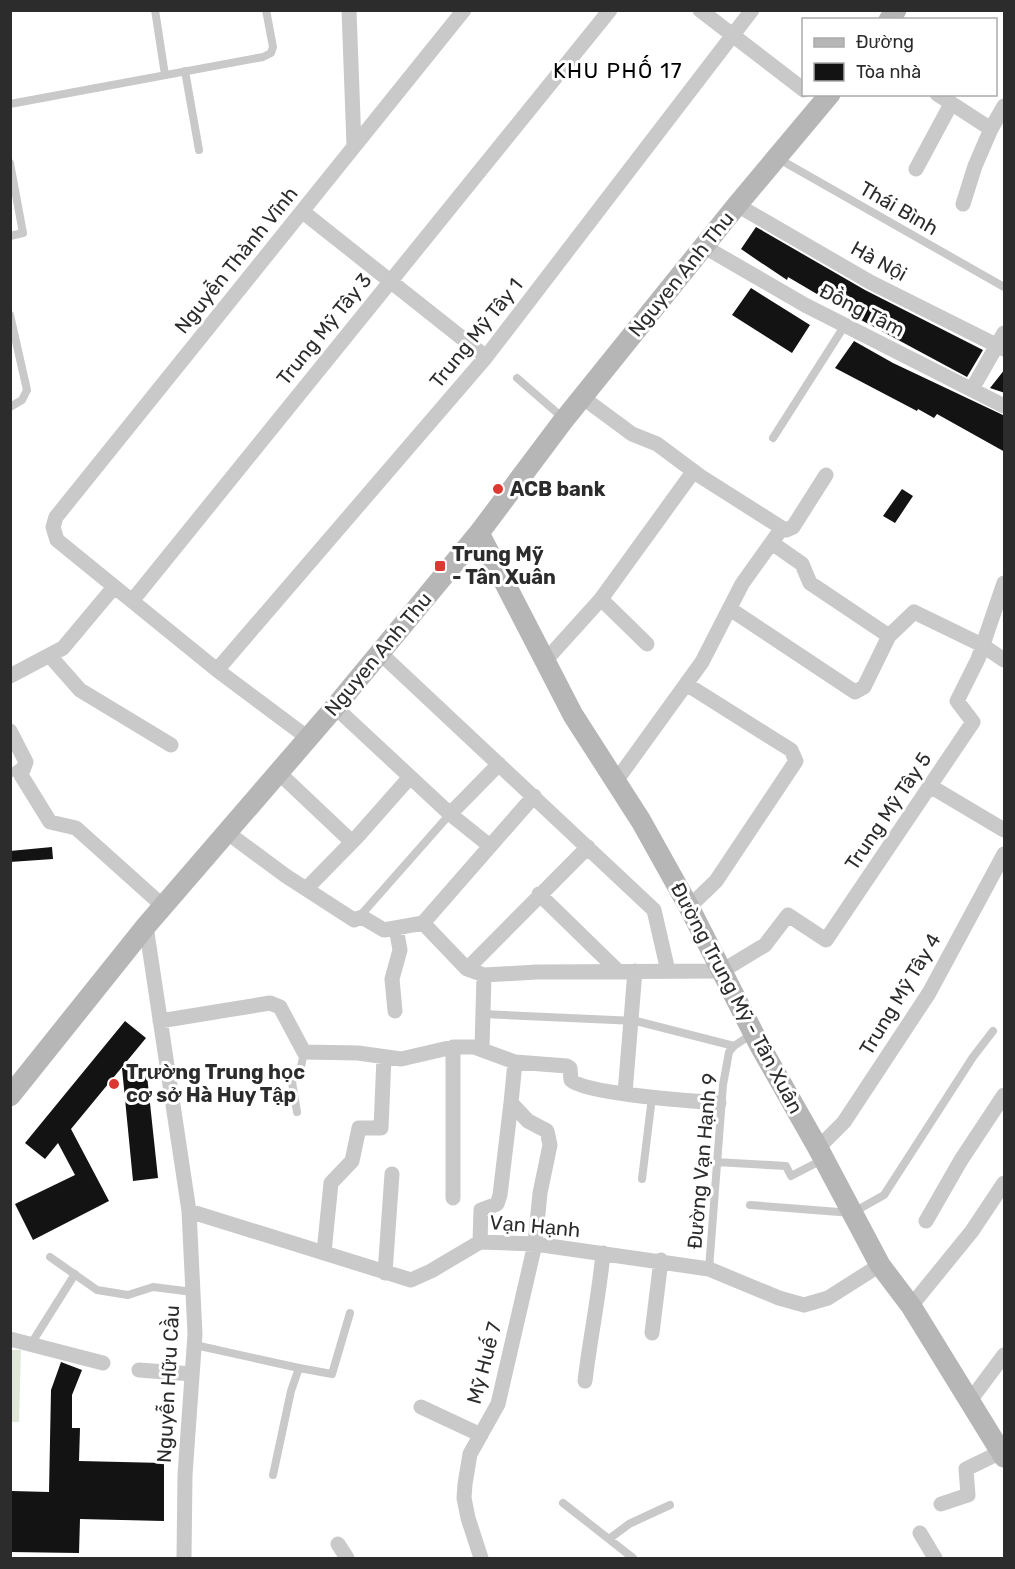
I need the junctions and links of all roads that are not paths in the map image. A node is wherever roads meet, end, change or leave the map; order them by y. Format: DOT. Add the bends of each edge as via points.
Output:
graph roads {
  1 [pos="155,10"];
  2 [pos="266,10"];
  3 [pos="349,10"];
  4 [pos="464,10"];
  5 [pos="610,10"];
  6 [pos="700,10"];
  7 [pos="752,10"];
  8 [pos="734,37"];
  9 [pos="185,71"];
  10 [pos="165,75"];
  11 [pos="802,88"];
  12 [pos="940,96"];
  13 [pos="821,98"];
  14 [pos="10,104"];
  15 [pos="951,104"];
  16 [pos="1005,106"];
  17 [pos="991,129"];
  18 [pos="354,145"];
  19 [pos="198,150"];
  20 [pos="777,158"];
  21 [pos="10,163"];
  22 [pos="916,169"];
  23 [pos="963,204"];
  24 [pos="737,205"];
  25 [pos="303,212"];
  26 [pos="10,236"];
  27 [pos="703,246"];
  28 [pos="391,279"];
  29 [pos="1005,286"];
  30 [pos="10,315"];
  31 [pos="845,325"];
  32 [pos="1002,343"];
  33 [pos="486,357"];
  34 [pos="518,378"];
  35 [pos="972,389"];
  36 [pos="582,397"];
  37 [pos="1005,406"];
  38 [pos="10,407"];
  39 [pos="564,419"];
  40 [pos="773,438"];
  41 [pos="693,471"];
  42 [pos="826,475"];
  43 [pos="782,528"];
  44 [pos="479,533"];
  45 [pos="771,543"];
  46 [pos="1005,583"];
  47 [pos="114,587"];
  48 [pos="601,599"];
  49 [pos="132,601"];
  50 [pos="730,609"];
  51 [pos="889,636"];
  52 [pos="647,644"];
  53 [pos="982,645"];
  54 [pos="380,653"];
  55 [pos="50,656"];
  56 [pos="1005,660"];
  57 [pos="545,661"];
  58 [pos="218,670"];
  59 [pos="10,676"];
  60 [pos="686,684"];
  61 [pos="335,707"];
  62 [pos="10,731"];
  63 [pos="308,738"];
  64 [pos="171,745"];
  65 [pos="26,762"];
  66 [pos="499,764"];
  67 [pos="278,772"];
  68 [pos="10,774"];
  69 [pos="410,777"];
  70 [pos="616,781"];
  71 [pos="930,786"];
  72 [pos="534,796"];
  73 [pos="450,814"];
  74 [pos="1005,830"];
  75 [pos="225,831"];
  76 [pos="352,842"];
  77 [pos="490,846"];
  78 [pos="588,847"];
  79 [pos="1005,854"];
  80 [pos="306,889"];
  81 [pos="539,894"];
  82 [pos="163,906"];
  83 [pos="689,907"];
  84 [pos="360,916"];
  85 [pos="423,923"];
  86 [pos="146,927"];
  87 [pos="396,928"];
  88 [pos="468,969"];
  89 [pos="618,971"];
  90 [pos="635,971"];
  91 [pos="668,971"];
  92 [pos="722,971"];
  93 [pos="484,975"];
  94 [pos="395,1011"];
  95 [pos="483,1014"];
  96 [pos="160,1021"];
  97 [pos="632,1021"];
  98 [pos="993,1031"];
  99 [pos="753,1034"];
  100 [pos="734,1046"];
  101 [pos="453,1047"];
  102 [pos="482,1048"];
  103 [pos="304,1052"];
  104 [pos="384,1057"];
  105 [pos="514,1062"];
  106 [pos="625,1093"];
  107 [pos="1005,1095"];
  108 [pos="11,1096"];
  109 [pos="652,1096"];
  110 [pos="511,1103"];
  111 [pos="719,1103"];
  112 [pos="297,1112"];
  113 [pos="821,1153"];
  114 [pos="717,1162"];
  115 [pos="392,1174"];
  116 [pos="642,1179"];
  117 [pos="1005,1183"];
  118 [pos="453,1198"];
  119 [pos="750,1205"];
  120 [pos="189,1211"];
  121 [pos="852,1213"];
  122 [pos="926,1221"];
  123 [pos="480,1242"];
  124 [pos="535,1244"];
  125 [pos="324,1252"];
  126 [pos="603,1253"];
  127 [pos="50,1257"];
  128 [pos="661,1260"];
  129 [pos="880,1265"];
  130 [pos="710,1269"];
  131 [pos="385,1273"];
  132 [pos="75,1274"];
  133 [pos="193,1292"];
  134 [pos="911,1306"];
  135 [pos="350,1313"];
  136 [pos="652,1333"];
  137 [pos="10,1339"];
  138 [pos="31,1344"];
  139 [pos="195,1345"];
  140 [pos="1005,1355"];
  141 [pos="103,1364"];
  142 [pos="299,1368"];
  143 [pos="139,1370"];
  144 [pos="192,1374"];
  145 [pos="585,1381"];
  146 [pos="969,1402"];
  147 [pos="421,1407"];
  148 [pos="481,1435"];
  149 [pos="1003,1454"];
  150 [pos="273,1475"];
  151 [pos="563,1503"];
  152 [pos="670,1504"];
  153 [pos="941,1504"];
  154 [pos="920,1533"];
  155 [pos="609,1539"];
  156 [pos="338,1544"];
  157 [pos="184,1558"];
  158 [pos="347,1558"];
  159 [pos="481,1558"];
  160 [pos="633,1558"];
  161 [pos="935,1558"];
  1 -- 10 [label="lane"];
  2 -- 9 [label="lane" via="271,53"];
  3 -- 18 [label="street"];
  4 -- 18 [label="street, Nguyễn Thành Vĩnh"];
  5 -- 28 [label="street, Trung Mỹ Tây 3"];
  6 -- 8 [label="street"];
  7 -- 8 [label="street, Trung Mỹ Tây 1"];
  8 -- 11 [label="street"];
  8 -- 33 [label="street, Trung Mỹ Tây 1"];
  9 -- 10 [label="lane"];
  9 -- 19 [label="lane"];
  10 -- 14 [label="lane"];
  12 -- 15 [label="street"];
  13 -- 20 [label="main road, Nguyen Anh Thu"];
  15 -- 17 [label="street"];
  15 -- 22 [label="street"];
  16 -- 17 [label="street"];
  17 -- 23 [label="street"];
  18 -- 25 [label="street, Nguyễn Thành Vĩnh"];
  20 -- 24 [label="main road, Nguyen Anh Thu"];
  20 -- 29 [label="lane, Thái Bình"];
  21 -- 26 [label="lane" via="23,233"];
  24 -- 27 [label="main road, Nguyen Anh Thu"];
  24 -- 32 [label="street, Hà Nội" via="870,282"];
  25 -- 28 [label="street"];
  25 -- 47 [label="street, Nguyễn Thành Vĩnh" via="56,517 53,527 57,540"];
  27 -- 31 [label="street, Đồng Tâm"];
  27 -- 36 [label="main road, Nguyen Anh Thu"];
  28 -- 33 [label="street"];
  28 -- 49 [label="street, Trung Mỹ Tây 3"];
  30 -- 38 [label="lane" via="27,390 22,400"];
  31 -- 35 [label="street, Đồng Tâm"];
  31 -- 40 [label="lane"];
  32 -- 35 [label="street"];
  33 -- 58 [label="street, Trung Mỹ Tây 1"];
  34 -- 39 [label="lane"];
  35 -- 37 [label="street, Đồng Tâm"];
  36 -- 39 [label="main road, Nguyen Anh Thu"];
  36 -- 41 [label="street" via="636,437 662,447"];
  39 -- 44 [label="main road, Nguyen Anh Thu"];
  41 -- 43 [label="street"];
  41 -- 48 [label="street"];
  42 -- 43 [label="street" via="793,527"];
  43 -- 45 [label="street"];
  44 -- 54 [label="main road, Nguyen Anh Thu"];
  44 -- 57 [label="main road, Đường Trung Mỹ - Tân Xuân"];
  45 -- 50 [label="street"];
  45 -- 51 [label="street" via="802,564 810,583"];
  46 -- 53 [label="street, Trung Mỹ Tây 5"];
  47 -- 49 [label="street"];
  47 -- 55 [label="street" via="63,648"];
  48 -- 52 [label="street"];
  48 -- 57 [label="street"];
  49 -- 58 [label="street"];
  50 -- 51 [label="street" via="855,692 864,687"];
  50 -- 60 [label="street"];
  51 -- 53 [label="street" via="914,612"];
  53 -- 56 [label="street"];
  53 -- 71 [label="street, Trung Mỹ Tây 5" via="957,701 973,722"];
  54 -- 61 [label="main road, Nguyen Anh Thu"];
  54 -- 66 [label="street"];
  55 -- 59 [label="street"];
  55 -- 64 [label="street" via="80,690"];
  57 -- 70 [label="main road, Đường Trung Mỹ - Tân Xuân" via="573,715"];
  58 -- 63 [label="street"];
  60 -- 70 [label="street"];
  60 -- 83 [label="street" via="791,750 796,760 716,881"];
  61 -- 63 [label="main road, Nguyen Anh Thu"];
  61 -- 69 [label="street"];
  62 -- 65 [label="street"];
  63 -- 67 [label="main road, Nguyen Anh Thu"];
  65 -- 68 [label="lane"];
  65 -- 82 [label="street" via="21,775 50,822 76,828"];
  66 -- 72 [label="street"];
  66 -- 73 [label="street"];
  67 -- 75 [label="main road, Nguyen Anh Thu"];
  67 -- 76 [label="street"];
  69 -- 73 [label="street"];
  69 -- 76 [label="street"];
  70 -- 83 [label="main road, Đường Trung Mỹ - Tân Xuân"];
  71 -- 74 [label="street"];
  71 -- 92 [label="street, Trung Mỹ Tây 5" via="826,940 788,915 765,945"];
  72 -- 77 [label="street"];
  72 -- 78 [label="street"];
  73 -- 77 [label="street"];
  73 -- 84 [label="lane"];
  75 -- 80 [label="street"];
  75 -- 82 [label="main road, Nguyen Anh Thu"];
  76 -- 80 [label="street"];
  77 -- 85 [label="street"];
  78 -- 81 [label="street"];
  78 -- 91 [label="street" via="654,910"];
  79 -- 113 [label="street, Trung Mỹ Tây 4" via="929,993"];
  80 -- 84 [label="street" via="354,920"];
  81 -- 88 [label="street"];
  81 -- 89 [label="street"];
  82 -- 86 [label="main road, Nguyen Anh Thu"];
  83 -- 92 [label="main road, Đường Trung Mỹ - Tân Xuân"];
  84 -- 87 [label="street" via="384,930"];
  85 -- 87 [label="street"];
  85 -- 88 [label="street"];
  86 -- 96 [label="street, Nguyễn Hữu Cầu"];
  86 -- 108 [label="main road, Nguyen Anh Thu"];
  87 -- 94 [label="street" via="400,950 392,979"];
  88 -- 93 [label="street"];
  89 -- 90 [label="street"];
  89 -- 93 [label="street"];
  90 -- 91 [label="street"];
  90 -- 97 [label="street"];
  91 -- 92 [label="street"];
  92 -- 99 [label="main road, Đường Trung Mỹ - Tân Xuân"];
  93 -- 95 [label="street"];
  95 -- 97 [label="lane"];
  95 -- 102 [label="street"];
  96 -- 103 [label="street" via="276,1004"];
  96 -- 120 [label="street, Nguyễn Hữu Cầu"];
  97 -- 100 [label="lane"];
  97 -- 106 [label="street"];
  98 -- 121 [label="lane" via="884,1195"];
  99 -- 100 [label="lane"];
  99 -- 113 [label="main road, Đường Trung Mỹ - Tân Xuân"];
  100 -- 111 [label="lane, Đường Vạn Hạnh 9" via="729,1052"];
  101 -- 102 [label="street"];
  101 -- 104 [label="street" via="401,1059"];
  101 -- 118 [label="street"];
  102 -- 105 [label="street"];
  103 -- 104 [label="street"];
  103 -- 112 [label="lane" via="292,1082"];
  104 -- 125 [label="street" via="381,1128 359,1128 352,1161 330,1183"];
  105 -- 106 [label="street" via="567,1066 574,1083"];
  105 -- 110 [label="street"];
  106 -- 109 [label="street"];
  107 -- 122 [label="street"];
  109 -- 111 [label="street"];
  109 -- 116 [label="lane"];
  110 -- 123 [label="street" via="500,1195 497,1204 481,1210"];
  110 -- 124 [label="street, Mỹ Huế 7" via="528,1121 548,1131 550,1145"];
  111 -- 114 [label="lane, Đường Vạn Hạnh 9"];
  113 -- 114 [label="lane" via="791,1176 786,1166"];
  113 -- 121 [label="main road, Đường Trung Mỹ - Tân Xuân"];
  114 -- 130 [label="lane, Đường Vạn Hạnh 9"];
  115 -- 131 [label="street"];
  117 -- 134 [label="street"];
  119 -- 121 [label="lane"];
  120 -- 125 [label="street, Vạn Hạnh"];
  120 -- 133 [label="street, Nguyễn Hữu Cầu"];
  121 -- 129 [label="main road, Đường Trung Mỹ - Tân Xuân"];
  123 -- 124 [label="street, Vạn Hạnh"];
  123 -- 131 [label="street, Vạn Hạnh" via="417,1279"];
  124 -- 126 [label="street, Vạn Hạnh"];
  124 -- 148 [label="street, Mỹ Huế 7" via="498,1404"];
  125 -- 131 [label="street, Vạn Hạnh"];
  126 -- 128 [label="street, Vạn Hạnh"];
  126 -- 145 [label="street" via="599,1303 590,1334"];
  127 -- 132 [label="lane"];
  128 -- 130 [label="street, Vạn Hạnh"];
  128 -- 136 [label="street"];
  129 -- 130 [label="street, Vạn Hạnh" via="828,1298 804,1305"];
  129 -- 134 [label="main road, Đường Trung Mỹ - Tân Xuân"];
  132 -- 133 [label="lane" via="97,1290 128,1295 153,1287"];
  132 -- 138 [label="lane"];
  133 -- 139 [label="street, Nguyễn Hữu Cầu"];
  134 -- 146 [label="main road, Đường Trung Mỹ - Tân Xuân"];
  135 -- 142 [label="lane" via="332,1374"];
  137 -- 138 [label="street"];
  138 -- 141 [label="street"];
  139 -- 142 [label="lane"];
  139 -- 144 [label="street, Nguyễn Hữu Cầu"];
  140 -- 146 [label="street"];
  142 -- 150 [label="lane"];
  143 -- 144 [label="street"];
  144 -- 157 [label="street, Nguyễn Hữu Cầu"];
  146 -- 149 [label="main road, Đường Trung Mỹ - Tân Xuân"];
  147 -- 148 [label="street"];
  148 -- 159 [label="street, Mỹ Huế 7" via="470,1454 464,1498"];
  149 -- 153 [label="street" via="966,1469 968,1495"];
  151 -- 155 [label="lane"];
  152 -- 155 [label="lane" via="629,1524"];
  154 -- 161 [label="street"];
  155 -- 160 [label="lane"];
  156 -- 158 [label="street"];
}
